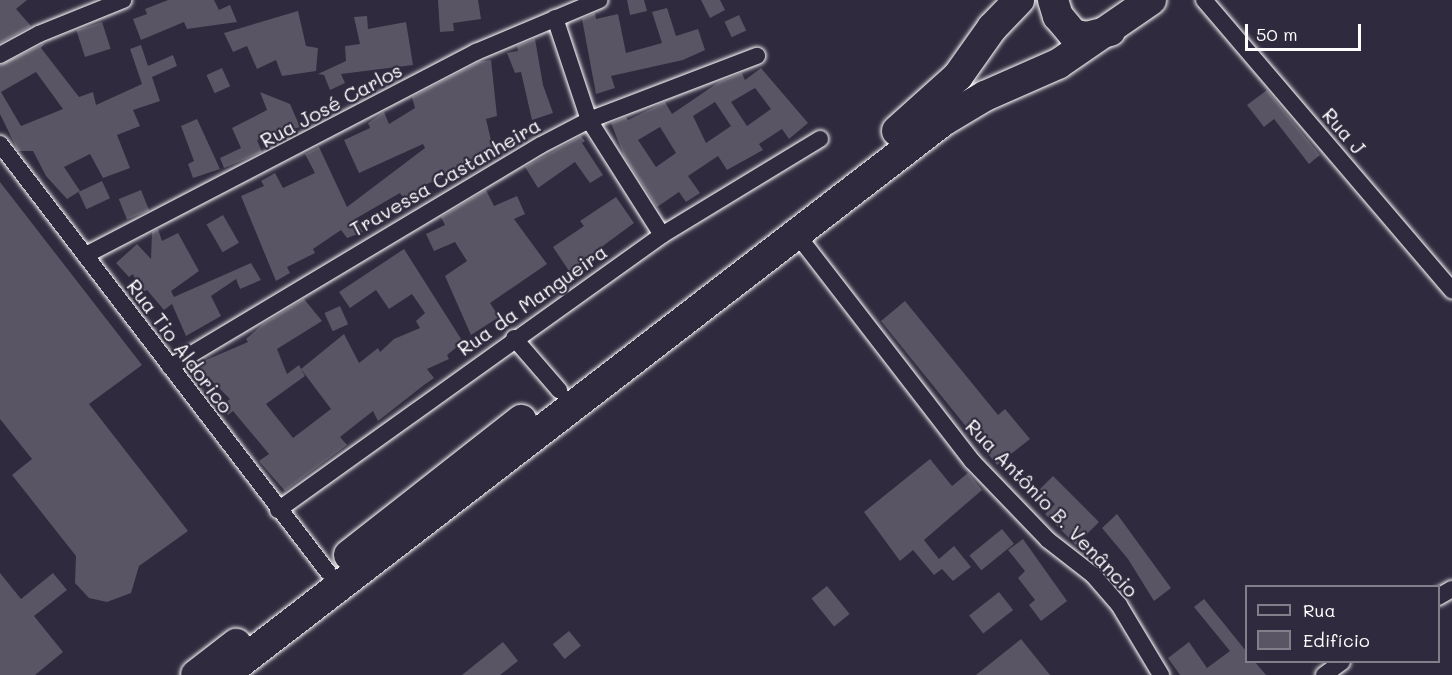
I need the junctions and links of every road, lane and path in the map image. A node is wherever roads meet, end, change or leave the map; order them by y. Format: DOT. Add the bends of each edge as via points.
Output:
graph roads {
  1 [pos="123,0"];
  2 [pos="600,0"];
  3 [pos="1019,0"];
  4 [pos="1053,0"];
  5 [pos="1151,0"];
  6 [pos="1204,0"];
  7 [pos="555,18"];
  8 [pos="1111,31"];
  9 [pos="0,55"];
  10 [pos="757,56"];
  11 [pos="589,120"];
  12 [pos="820,139"];
  13 [pos="0,144"];
  14 [pos="795,232"];
  15 [pos="662,235"];
  16 [pos="86,255"];
  17 [pos="1452,290"];
  18 [pos="514,338"];
  19 [pos="170,368"];
  20 [pos="559,390"];
  21 [pos="278,510"];
  22 [pos="328,572"];
  23 [pos="1341,663"];
  24 [pos="196,675"];
  25 [pos="224,675"];
  26 [pos="1161,675"];
  27 [pos="1324,675"];
  1 -- 9 [label="street" via="39,34"];
  2 -- 7 [label="street, Rua José Carlos"];
  3 -- 20 [label="highway" via="992,28 958,76 926,108"];
  4 -- 8 [label="highway" via="1058,16 1073,34 1086,37"];
  5 -- 8 [label="highway"];
  6 -- 17 [label="street, Rua J"];
  7 -- 11 [label="street"];
  7 -- 16 [label="street, Rua José Carlos" via="476,52"];
  8 -- 14 [label="highway" via="1058,64 985,96 943,121"];
  10 -- 11 [label="street, Travessa Castanheira"];
  11 -- 15 [label="street"];
  11 -- 19 [label="street, Travessa Castanheira" via="478,179"];
  12 -- 15 [label="street, Rua da Mangueira"];
  13 -- 16 [label="street, Rua Tio Aldorico"];
  14 -- 25 [label="highway"];
  14 -- 26 [label="street, Rua Antônio B. Venâncio" via="972,461 1048,540 1092,575 1119,605"];
  15 -- 18 [label="street, Rua da Mangueira"];
  16 -- 19 [label="street, Rua Tio Aldorico"];
  18 -- 20 [label="street"];
  18 -- 21 [label="street, Rua da Mangueira"];
  19 -- 21 [label="street, Rua Tio Aldorico"];
  20 -- 22 [label="highway"];
  21 -- 22 [label="street, Rua Tio Aldorico"];
  22 -- 24 [label="highway"];
  23 -- 27 [label="street"];
}
